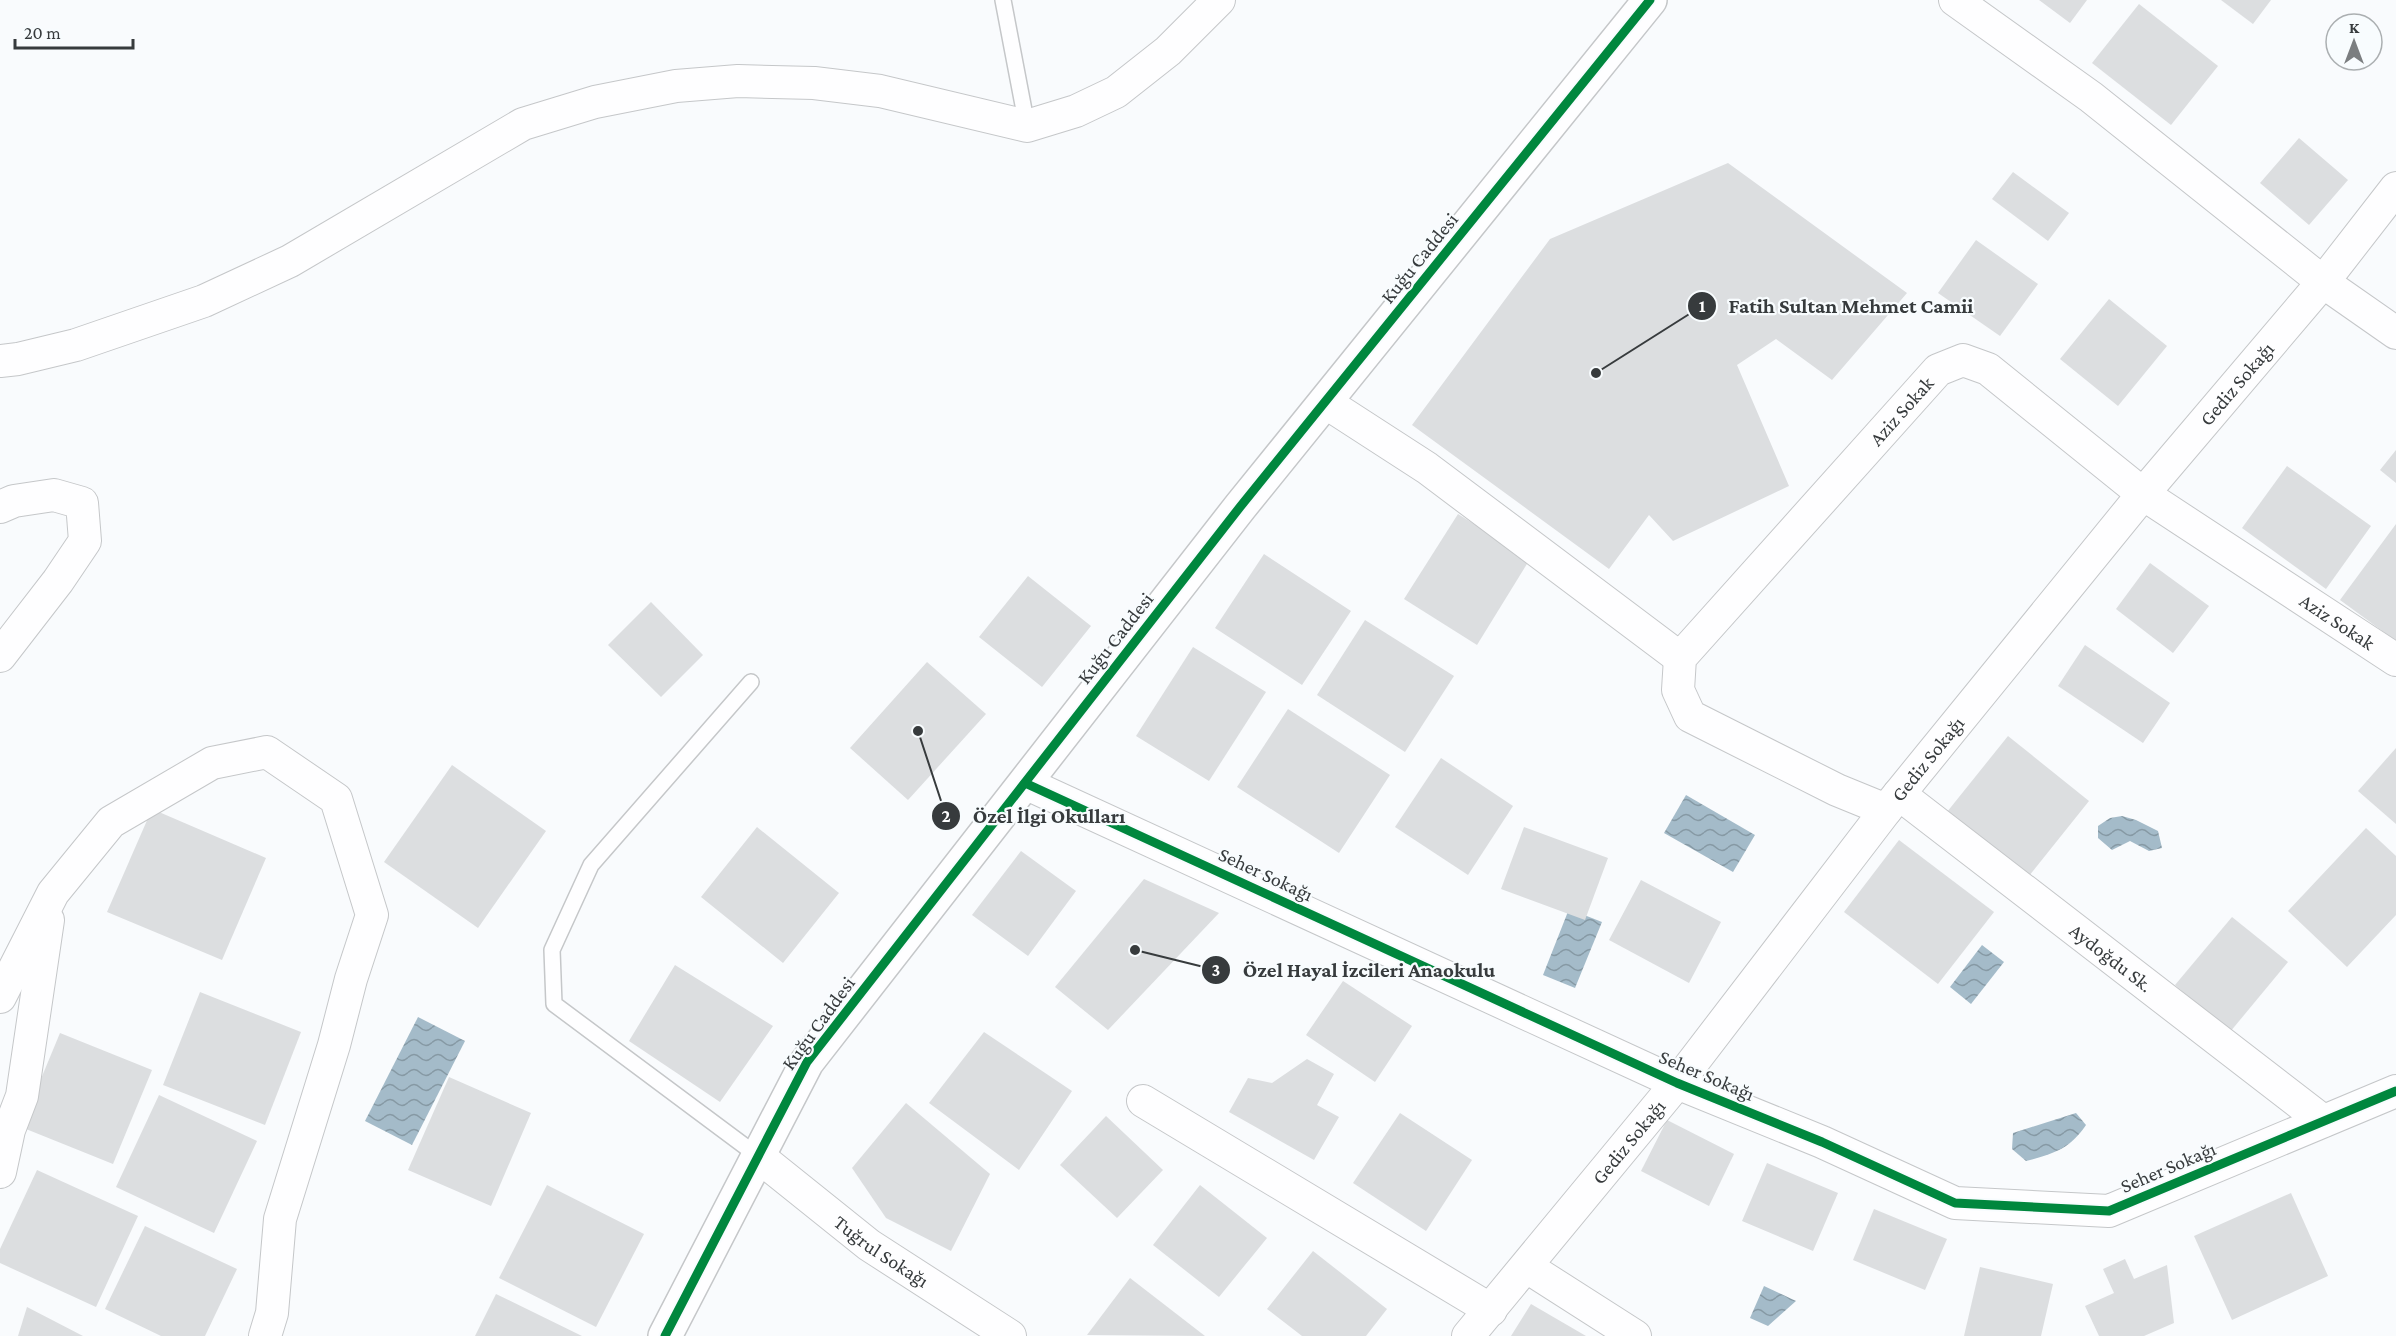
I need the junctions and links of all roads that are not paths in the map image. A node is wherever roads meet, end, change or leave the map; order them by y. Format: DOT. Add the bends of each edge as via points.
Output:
graph roads {
  1 [pos="1003,0"];
  2 [pos="1219,0"];
  3 [pos="1650,0"];
  4 [pos="1955,0"];
  5 [pos="1027,126"];
  6 [pos="2396,188"];
  7 [pos="2323,282"];
  8 [pos="2396,333"];
  9 [pos="0,361"];
  10 [pos="1325,402"];
  11 [pos="2143,494"];
  12 [pos="0,507"];
  13 [pos="0,656"];
  14 [pos="1680,658"];
  15 [pos="2396,660"];
  16 [pos="751,682"];
  17 [pos="1025,783"];
  18 [pos="1893,802"];
  19 [pos="53,893"];
  20 [pos="0,996"];
  21 [pos="1677,1083"];
  22 [pos="2396,1091"];
  23 [pos="1143,1101"];
  24 [pos="2324,1121"];
  25 [pos="758,1156"];
  26 [pos="0,1172"];
  27 [pos="1527,1267"];
  28 [pos="1491,1310"];
  29 [pos="265,1336"];
  30 [pos="665,1336"];
  31 [pos="1010,1336"];
  32 [pos="1468,1336"];
  33 [pos="1635,1336"];
  1 -- 5 [label="lane"];
  2 -- 5 [label="street" via="1168,51 1116,92 1076,111"];
  3 -- 10 [label="street, Kuğu Caddesi"];
  4 -- 7 [label="street" via="2091,97"];
  5 -- 9 [label="street" via="880,91 814,83 738,81 676,86 595,102 523,124 290,261 204,301 75,345"];
  6 -- 7 [label="street, Gediz Sokağı"];
  7 -- 8 [label="street"];
  7 -- 11 [label="street, Gediz Sokağı"];
  10 -- 14 [label="street" via="1427,468"];
  10 -- 17 [label="street, Kuğu Caddesi"];
  11 -- 14 [label="street, Aziz Sokak" via="1988,369 1963,360 1938,370"];
  11 -- 15 [label="street, Aziz Sokak"];
  11 -- 18 [label="street, Gediz Sokağı"];
  12 -- 13 [label="street" via="54,495 82,503 84,541"];
  14 -- 18 [label="street" via="1678,690 1690,716 1837,790"];
  16 -- 25 [label="lane" via="591,865 552,950 554,1004"];
  17 -- 21 [label="street, Seher Sokağı"];
  17 -- 25 [label="street, Kuğu Caddesi" via="807,1062"];
  18 -- 21 [label="street, Gediz Sokağı"];
  18 -- 24 [label="street, Aydoğdu Sk."];
  19 -- 20 [label="street"];
  19 -- 26 [label="street" via="22,1096 9,1130"];
  19 -- 29 [label="street" via="111,822 212,763 267,752 336,799 372,915 279,1219 272,1313"];
  21 -- 24 [label="street, Seher Sokağı" via="1822,1142 1955,1203 2109,1211"];
  21 -- 27 [label="street, Gediz Sokağı"];
  22 -- 24 [label="street, Seher Sokağı"];
  23 -- 28 [label="street"];
  25 -- 30 [label="street, Kuğu Caddesi"];
  25 -- 31 [label="street, Tuğrul Sokağı" via="869,1245"];
  27 -- 28 [label="street, Gediz Sokağı"];
  27 -- 33 [label="street"];
  28 -- 32 [label="street, Gediz Sokağı"];
}
